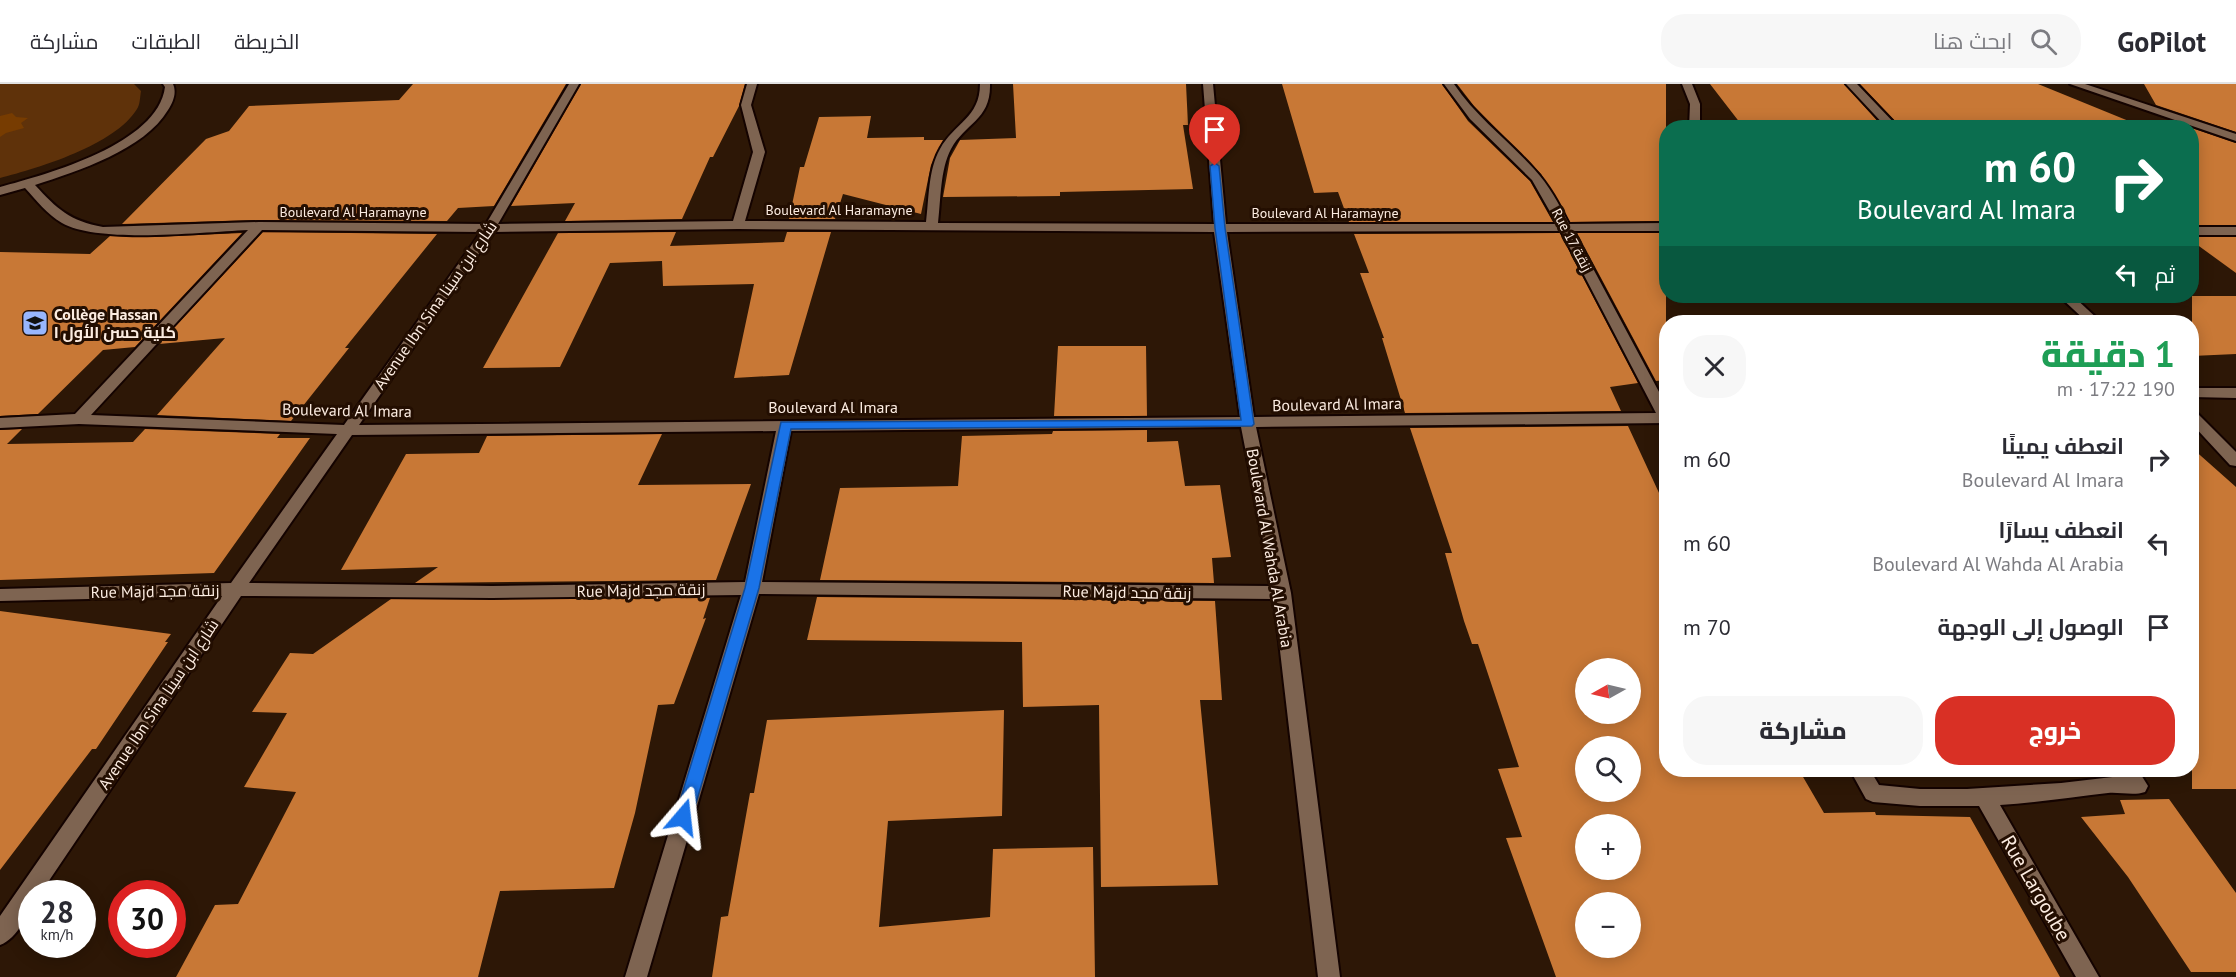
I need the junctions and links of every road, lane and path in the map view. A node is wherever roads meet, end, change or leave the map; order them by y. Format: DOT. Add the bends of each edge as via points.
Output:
graph roads {
  1 [pos="168,84"];
  2 [pos="574,84"];
  3 [pos="752,84"];
  4 [pos="985,84"];
  5 [pos="1208,84"];
  6 [pos="1449,84"];
  7 [pos="1687,84"];
  8 [pos="1851,84"];
  9 [pos="2075,84"];
  10 [pos="1694,120"];
  11 [pos="1886,120"];
  12 [pos="2182,120"];
  13 [pos="2199,126"];
  14 [pos="2236,138"];
  15 [pos="28,184"];
  16 [pos="0,191"];
  17 [pos="738,225"];
  18 [pos="932,225"];
  19 [pos="259,226"];
  20 [pos="1659,227"];
  21 [pos="490,228"];
  22 [pos="1220,228"];
  23 [pos="1566,228"];
  24 [pos="2199,231"];
  25 [pos="2236,231"];
  26 [pos="2074,303"];
  27 [pos="2086,315"];
  28 [pos="2199,393"];
  29 [pos="2236,393"];
  30 [pos="1659,405"];
  31 [pos="1659,418"];
  32 [pos="79,419"];
  33 [pos="0,423"];
  34 [pos="2199,423"];
  35 [pos="1248,424"];
  36 [pos="785,425"];
  37 [pos="348,430"];
  38 [pos="2236,461"];
  39 [pos="752,588"];
  40 [pos="236,589"];
  41 [pos="1282,593"];
  42 [pos="0,595"];
  43 [pos="1864,777"];
  44 [pos="2133,777"];
  45 [pos="1985,798"];
  46 [pos="0,935"];
  47 [pos="636,977"];
  48 [pos="1329,977"];
  49 [pos="2088,977"];
  1 -- 15 [label="street" via="168,101 138,134 90,161"];
  2 -- 21 [label="street, Avenue Ibn Sina شارع ابن سينا"];
  3 -- 17 [label="street" via="746,105 759,152"];
  4 -- 18 [label="street" via="981,111 944,151"];
  5 -- 22 [label="street, Boulevard Al Wahda Al Arabia"];
  6 -- 23 [label="street, Rue 17 زنقة" via="1525,165 1547,193"];
  7 -- 10 [label="street" via="1695,104"];
  8 -- 11 [label="street"];
  9 -- 12 [label="street"];
  13 -- 14 [label="street"];
  15 -- 16 [label="street"];
  15 -- 19 [label="street, Boulevard Al Haramayne" via="60,219 80,227 103,231"];
  17 -- 18 [label="street, Boulevard Al Haramayne"];
  17 -- 21 [label="street, Boulevard Al Haramayne"];
  18 -- 22 [label="street, Boulevard Al Haramayne"];
  19 -- 21 [label="street, Boulevard Al Haramayne"];
  19 -- 32 [label="street"];
  20 -- 23 [label="street, Boulevard Al Haramayne"];
  21 -- 37 [label="street, Avenue Ibn Sina شارع ابن سينا"];
  22 -- 23 [label="street, Boulevard Al Haramayne"];
  22 -- 35 [label="street, Boulevard Al Wahda Al Arabia"];
  23 -- 30 [label="street, Rue 17 زنقة"];
  24 -- 25 [label="street"];
  26 -- 27 [label="street"];
  28 -- 29 [label="street"];
  31 -- 35 [label="street, Boulevard Al Imara"];
  32 -- 33 [label="street, Boulevard Al Imara"];
  32 -- 37 [label="street, Boulevard Al Imara"];
  34 -- 38 [label="street"];
  35 -- 36 [label="street, Boulevard Al Imara"];
  35 -- 41 [label="street, Boulevard Al Wahda Al Arabia"];
  36 -- 37 [label="street, Boulevard Al Imara"];
  36 -- 39 [label="street"];
  37 -- 40 [label="street, Avenue Ibn Sina شارع ابن سينا"];
  39 -- 40 [label="street, Rue Majd زنقة مجد" via="492,592"];
  39 -- 41 [label="street, Rue Majd زنقة مجد"];
  39 -- 47 [label="street"];
  40 -- 42 [label="street, Rue Majd زنقة مجد"];
  40 -- 46 [label="street, Avenue Ibn Sina شارع ابن سينا"];
  41 -- 48 [label="street, Boulevard Al Wahda Al Arabia"];
  43 -- 45 [label="street" via="1873,793"];
  44 -- 45 [label="street" via="2139,786 2112,784 2087,790"];
  45 -- 49 [label="street, Rue Largoube"];
}
